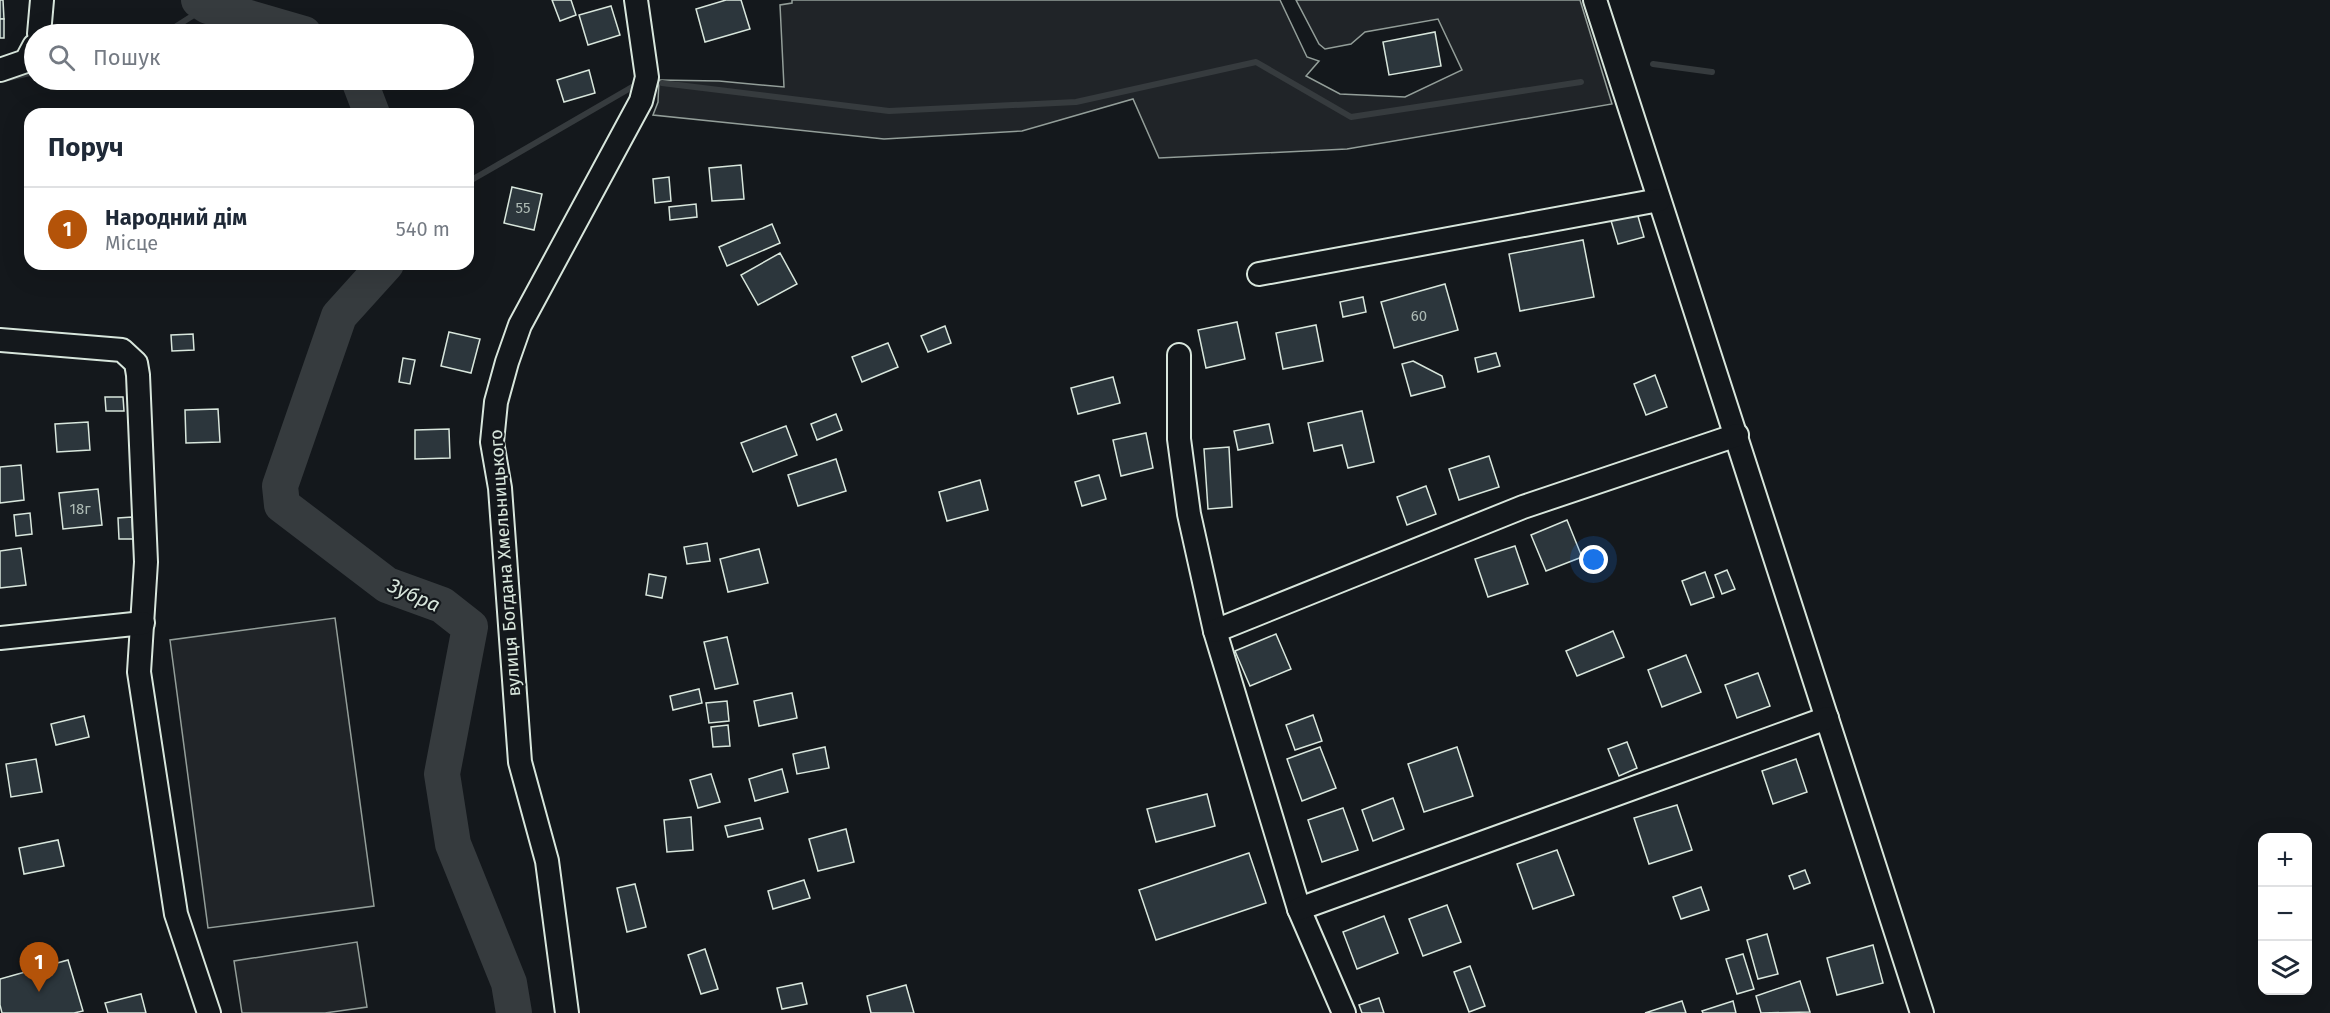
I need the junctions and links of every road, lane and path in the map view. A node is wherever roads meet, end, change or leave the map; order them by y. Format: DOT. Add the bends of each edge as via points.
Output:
graph roads {
  1 [pos="42,0"];
  2 [pos="636,0"];
  3 [pos="1595,0"];
  4 [pos="40,24"];
  5 [pos="24,62"];
  6 [pos="0,69"];
  7 [pos="1659,200"];
  8 [pos="1259,274"];
  9 [pos="0,340"];
  10 [pos="1179,355"];
  11 [pos="1737,435"];
  12 [pos="143,623"];
  13 [pos="1215,631"];
  14 [pos="0,638"];
  15 [pos="1827,718"];
  16 [pos="1299,909"];
  17 [pos="1918,1012"];
  18 [pos="209,1013"];
  19 [pos="567,1013"];
  20 [pos="1344,1013"];
  1 -- 4 [label="street"];
  2 -- 19 [label="street, вулиця Богдана Хмельницького" via="647,77 641,101 520,325 496,402 492,442 500,488 520,762 547,861"];
  3 -- 7 [label="street"];
  5 -- 6 [label="street"];
  7 -- 8 [label="street"];
  7 -- 11 [label="street"];
  9 -- 12 [label="street" via="122,350 136,363 146,562"];
  10 -- 13 [label="street" via="1179,439 1189,514"];
  11 -- 13 [label="street" via="1523,507"];
  11 -- 15 [label="street"];
  12 -- 14 [label="street"];
  12 -- 18 [label="street" via="139,672 176,914"];
  13 -- 16 [label="street"];
  15 -- 16 [label="street"];
  15 -- 17 [label="street"];
  16 -- 20 [label="street"];
}
